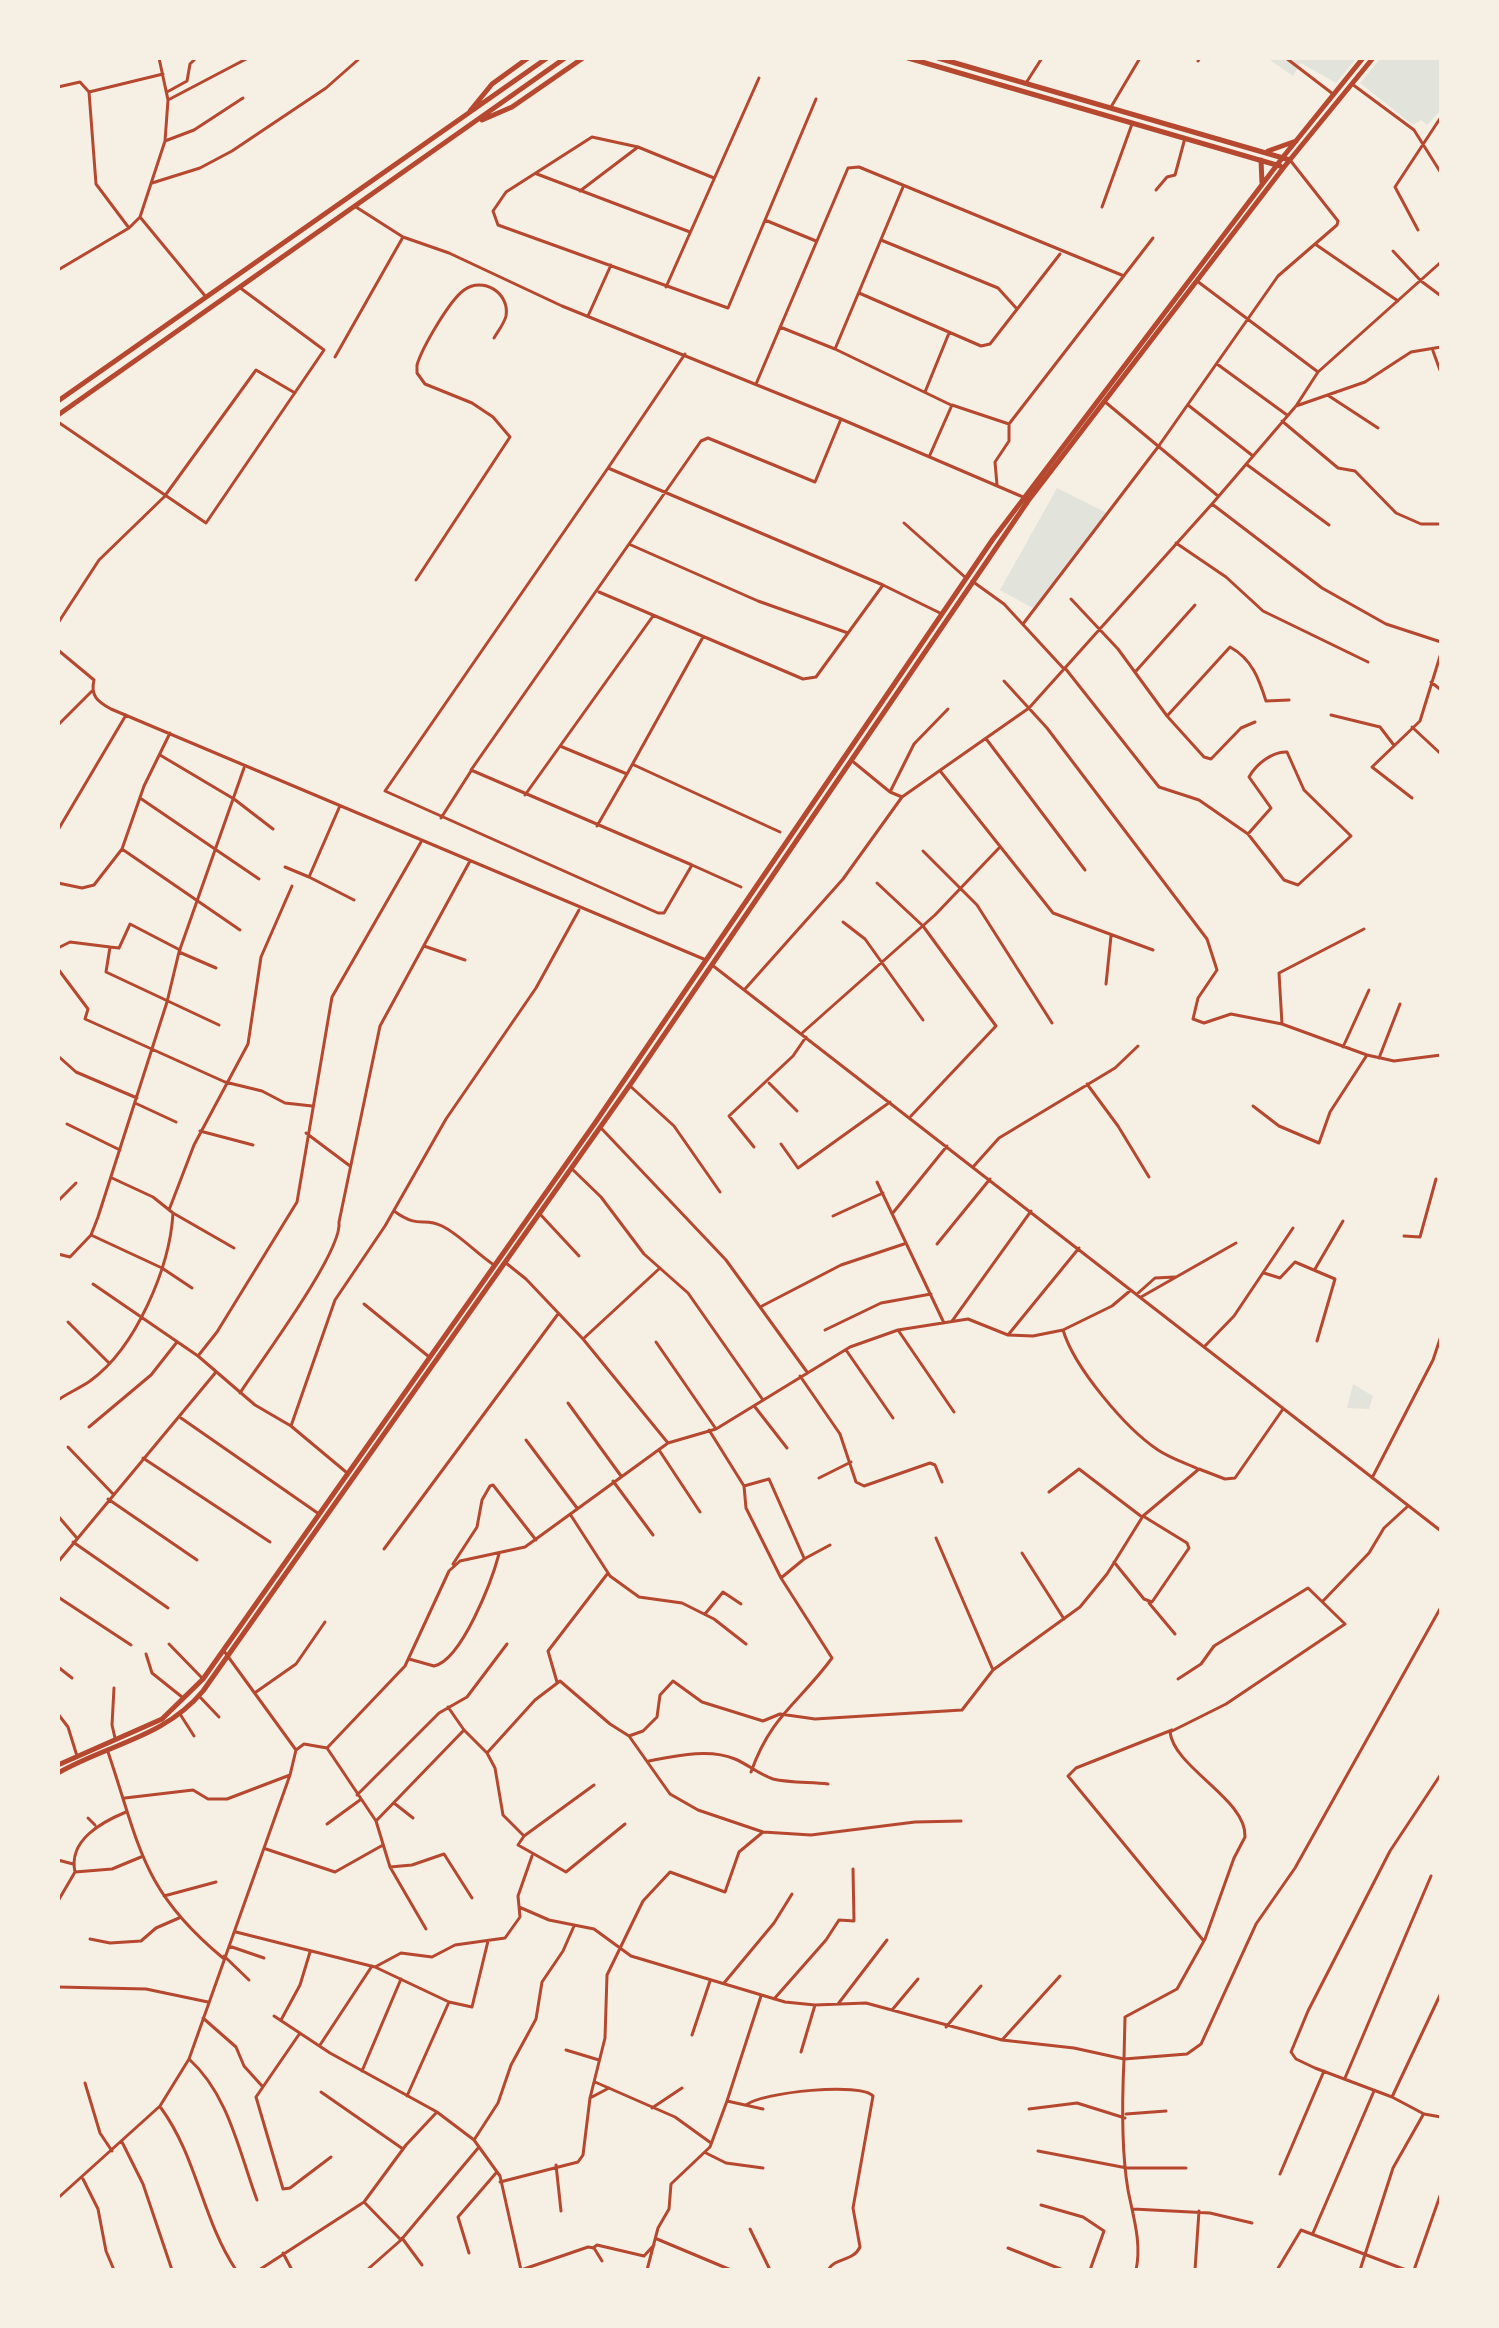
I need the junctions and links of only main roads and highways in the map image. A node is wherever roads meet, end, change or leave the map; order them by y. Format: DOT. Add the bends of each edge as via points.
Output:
graph roads {
  1 [pos="528,58"];
  2 [pos="547,58"];
  3 [pos="565,58"];
  4 [pos="583,58"];
  5 [pos="908,58"];
  6 [pos="938,58"];
  7 [pos="1363,58"];
  8 [pos="1373,58"];
  9 [pos="464,119"];
  10 [pos="474,124"];
  11 [pos="1297,140"];
  12 [pos="1266,152"];
  13 [pos="1283,157"];
  14 [pos="1261,160"];
  15 [pos="1290,160"];
  16 [pos="1281,166"];
  17 [pos="1262,185"];
  18 [pos="58,401"];
  19 [pos="58,415"];
  20 [pos="969,580"];
  21 [pos="709,963"];
  22 [pos="598,1125"];
  23 [pos="226,1654"];
  24 [pos="58,1765"];
  25 [pos="58,1773"];
  1 -- 9 [label="main road" via="492,84"];
  2 -- 9 [label="main road"];
  3 -- 10 [label="main road"];
  4 -- 10 [label="main road" via="512,107"];
  5 -- 14 [label="main road"];
  6 -- 12 [label="main road"];
  7 -- 11 [label="main road"];
  8 -- 15 [label="main road"];
  9 -- 18 [label="main road"];
  10 -- 19 [label="main road" via="282,253"];
  11 -- 12 [label="main road"];
  11 -- 13 [label="main road"];
  12 -- 13 [label="main road"];
  13 -- 15 [label="main road"];
  13 -- 16 [label="main road"];
  14 -- 16 [label="main road"];
  14 -- 17 [label="main road"];
  15 -- 16 [label="main road"];
  16 -- 17 [label="main road"];
  16 -- 20 [label="main road"];
  17 -- 20 [label="main road" via="1023,497"];
  20 -- 21 [label="main road"];
  20 -- 21 [label="main road"];
  21 -- 22 [label="main road"];
  21 -- 22 [label="main road"];
  22 -- 23 [label="main road"];
  22 -- 23 [label="main road" via="428,1356"];
  23 -- 24 [label="main road" via="162,1719"];
  23 -- 25 [label="main road" via="199,1696 180,1714 152,1733"];
}
